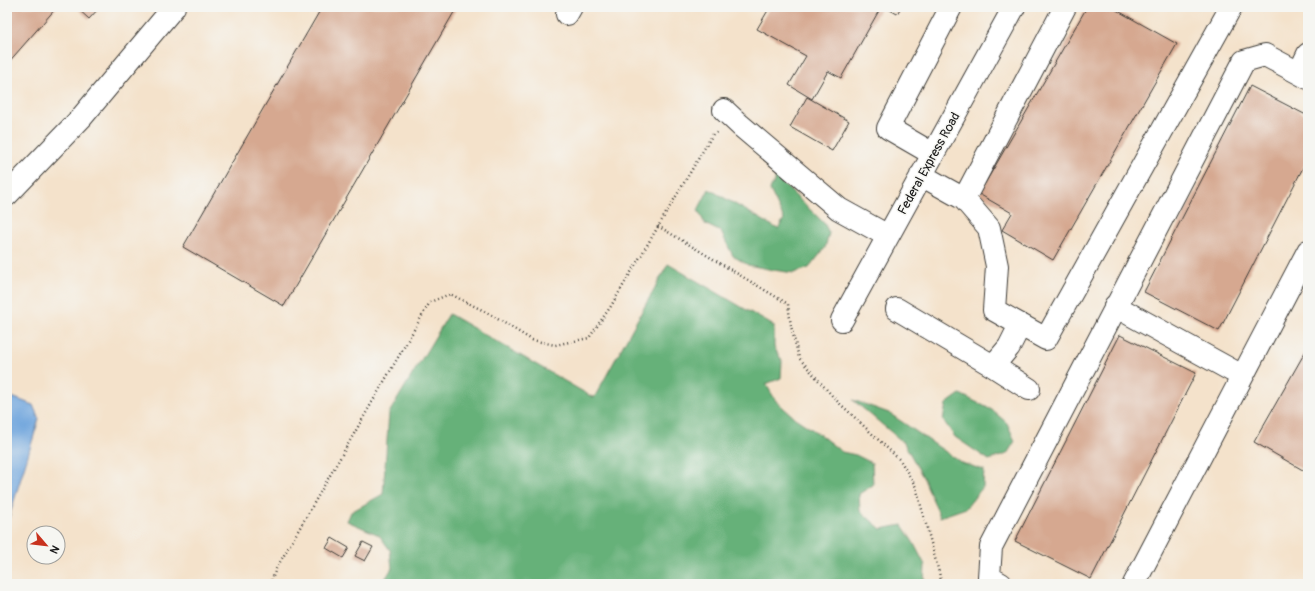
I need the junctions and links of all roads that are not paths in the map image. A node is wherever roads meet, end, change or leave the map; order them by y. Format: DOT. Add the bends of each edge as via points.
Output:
graph roads {
  1 [pos="174,7"];
  2 [pos="951,7"];
  3 [pos="1014,7"];
  4 [pos="1064,7"];
  5 [pos="1231,7"];
  6 [pos="1305,69"];
  7 [pos="724,110"];
  8 [pos="933,154"];
  9 [pos="921,175"];
  10 [pos="7,196"];
  11 [pos="964,199"];
  12 [pos="888,236"];
  13 [pos="1308,251"];
  14 [pos="1115,306"];
  15 [pos="897,309"];
  16 [pos="842,320"];
  17 [pos="1020,325"];
  18 [pos="993,366"];
  19 [pos="1242,376"];
  20 [pos="1030,389"];
  21 [pos="1001,584"];
  22 [pos="1134,584"];
  1 -- 10 [label="street" via="81,118"];
  2 -- 8 [label="street" via="888,128"];
  3 -- 8 [label="street, Federal Express Road"];
  4 -- 11 [label="street"];
  5 -- 17 [label="street" via="1046,339"];
  6 -- 14 [label="street" via="1265,55 1244,61"];
  7 -- 12 [label="street" via="839,209"];
  8 -- 9 [label="street, Federal Express Road"];
  9 -- 11 [label="street"];
  9 -- 12 [label="street, Federal Express Road"];
  11 -- 17 [label="street" via="989,228 996,266 994,310"];
  12 -- 16 [label="street, Federal Express Road"];
  13 -- 19 [label="street"];
  14 -- 19 [label="street"];
  14 -- 21 [label="street" via="991,547 989,577"];
  15 -- 18 [label="street"];
  17 -- 18 [label="street" via="1009,347"];
  18 -- 20 [label="street"];
  19 -- 22 [label="street"];
}
